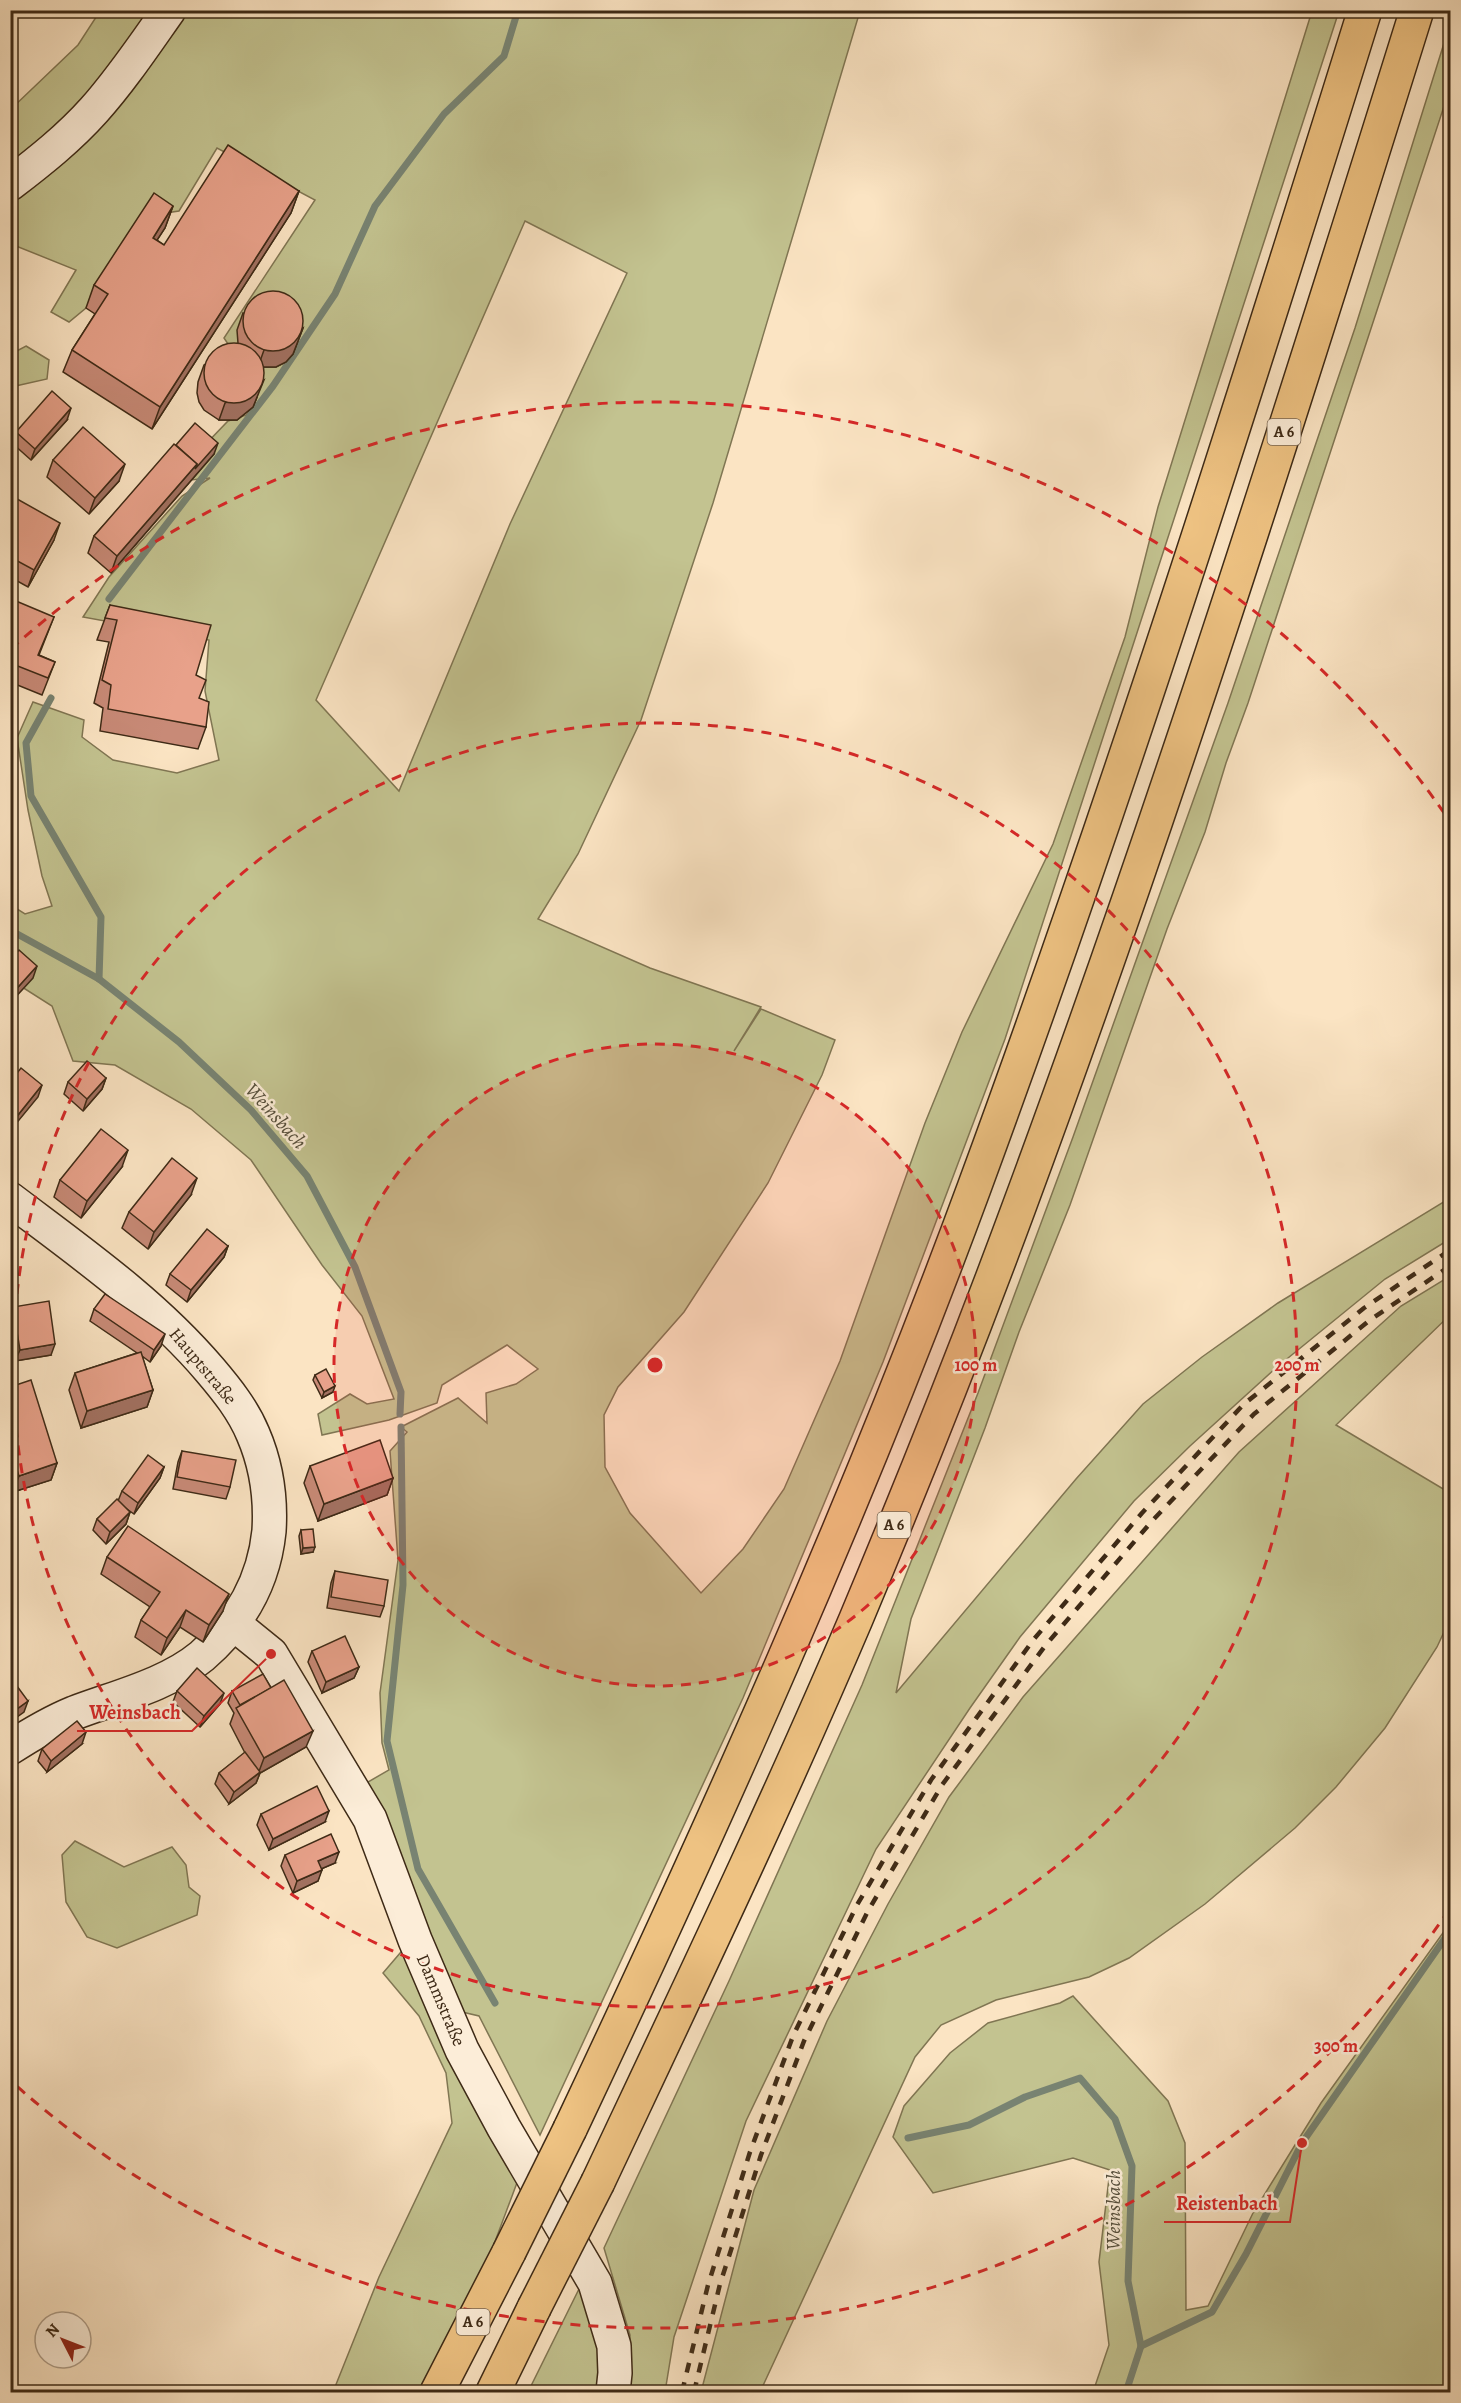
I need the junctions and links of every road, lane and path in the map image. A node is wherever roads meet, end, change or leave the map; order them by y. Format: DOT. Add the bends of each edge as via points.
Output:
graph roads {
  1 [pos="169,10"];
  2 [pos="1365,10"];
  3 [pos="1417,10"];
  4 [pos="10,184"];
  5 [pos="10,1199"];
  6 [pos="234,1624"];
  7 [pos="10,1748"];
  8 [pos="437,2392"];
  9 [pos="493,2392"];
  10 [pos="613,2392"];
  1 -- 4 [label="street" via="94,110"];
  2 -- 8 [label="highway, A 6, bridge" via="1221,467 1098,836 974,1188 893,1397 810,1600 653,1954"];
  3 -- 9 [label="highway, A 6, bridge" via="1262,500 1145,851 1019,1207 856,1618 764,1826 598,2182"];
  5 -- 6 [label="street, Hauptstraße" via="146,1304 187,1343 232,1395 253,1434 265,1473 270,1510 267,1550 256,1587"];
  6 -- 7 [label="street, Hauptstraße" via="201,1657 156,1683 72,1714"];
  6 -- 10 [label="street, Dammstraße" via="271,1654 370,1819 462,2050 595,2283 614,2346"];
}
